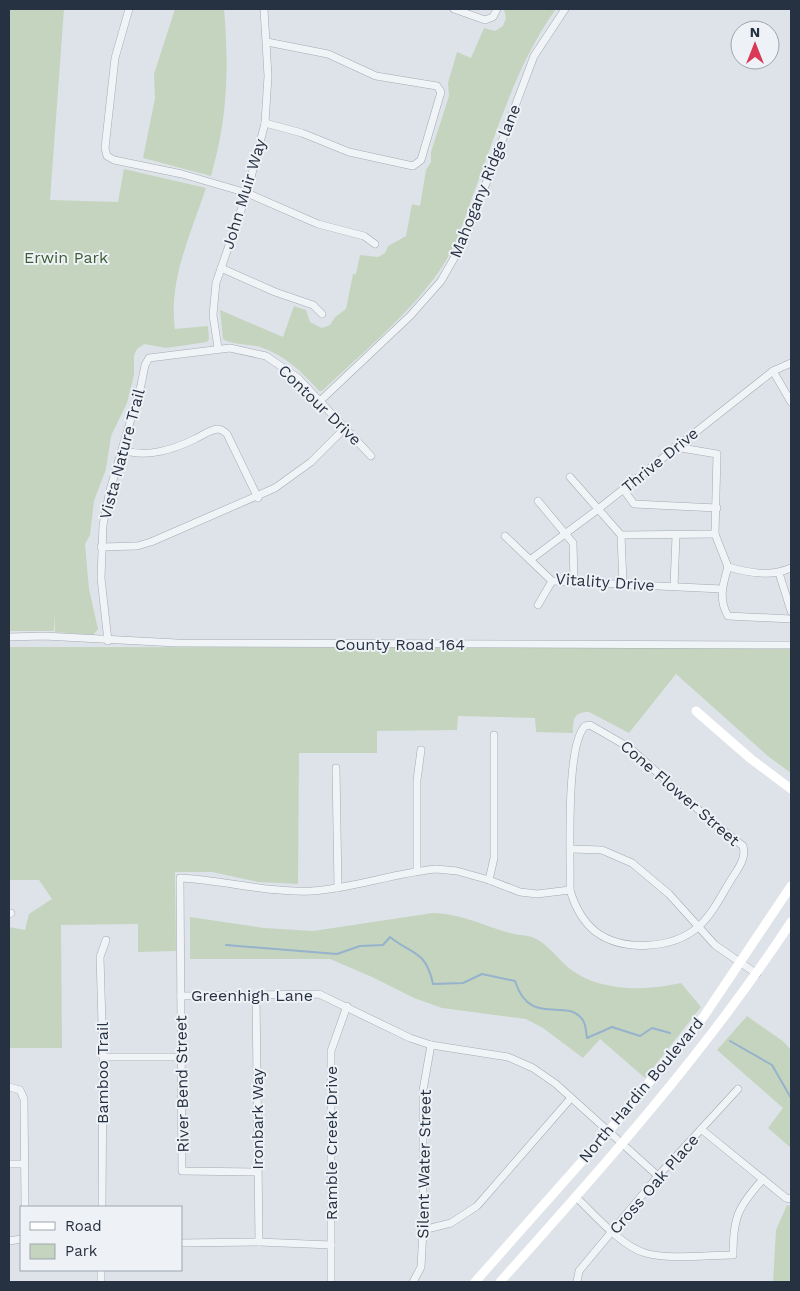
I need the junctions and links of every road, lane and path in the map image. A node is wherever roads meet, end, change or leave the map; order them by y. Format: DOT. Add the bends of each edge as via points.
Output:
graph roads {
  1 [pos="129,9"];
  2 [pos="264,9"];
  3 [pos="454,9"];
  4 [pos="496,9"];
  5 [pos="565,9"];
  6 [pos="267,42"];
  7 [pos="265,123"];
  8 [pos="247,193"];
  9 [pos="375,244"];
  10 [pos="221,268"];
  11 [pos="322,314"];
  12 [pos="218,348"];
  13 [pos="149,358"];
  14 [pos="791,363"];
  15 [pos="773,371"];
  16 [pos="320,401"];
  17 [pos="791,402"];
  18 [pos="345,428"];
  19 [pos="675,447"];
  20 [pos="122,450"];
  21 [pos="371,456"];
  22 [pos="570,477"];
  23 [pos="623,489"];
  24 [pos="258,498"];
  25 [pos="538,501"];
  26 [pos="716,508"];
  27 [pos="597,510"];
  28 [pos="565,533"];
  29 [pos="715,534"];
  30 [pos="621,535"];
  31 [pos="505,536"];
  32 [pos="676,536"];
  33 [pos="101,547"];
  34 [pos="530,560"];
  35 [pos="728,567"];
  36 [pos="791,568"];
  37 [pos="778,573"];
  38 [pos="552,581"];
  39 [pos="574,582"];
  40 [pos="623,584"];
  41 [pos="674,586"];
  42 [pos="722,589"];
  43 [pos="538,604"];
  44 [pos="791,611"];
  45 [pos="791,619"];
  46 [pos="9,637"];
  47 [pos="108,641"];
  48 [pos="791,646"];
  49 [pos="696,711"];
  50 [pos="494,735"];
  51 [pos="421,750"];
  52 [pos="336,768"];
  53 [pos="791,789"];
  54 [pos="571,849"];
  55 [pos="417,871"];
  56 [pos="489,880"];
  57 [pos="791,886"];
  58 [pos="338,888"];
  59 [pos="570,890"];
  60 [pos="791,922"];
  61 [pos="698,928"];
  62 [pos="106,940"];
  63 [pos="742,963"];
  64 [pos="757,974"];
  65 [pos="181,996"];
  66 [pos="256,996"];
  67 [pos="348,1006"];
  68 [pos="431,1045"];
  69 [pos="103,1057"];
  70 [pos="181,1057"];
  71 [pos="9,1087"];
  72 [pos="738,1089"];
  73 [pos="571,1098"];
  74 [pos="701,1129"];
  75 [pos="608,1132"];
  76 [pos="621,1145"];
  77 [pos="9,1164"];
  78 [pos="24,1164"];
  79 [pos="257,1172"];
  80 [pos="658,1176"];
  81 [pos="763,1179"];
  82 [pos="576,1198"];
  83 [pos="791,1199"];
  84 [pos="25,1206"];
  85 [pos="102,1206"];
  86 [pos="423,1230"];
  87 [pos="612,1231"];
  88 [pos="259,1242"];
  89 [pos="182,1243"];
  90 [pos="331,1245"];
  91 [pos="331,1282"];
  92 [pos="413,1282"];
  93 [pos="475,1282"];
  94 [pos="500,1282"];
  95 [pos="577,1282"];
  1 -- 8 [label="street" via="115,58 105,148 107,156"];
  2 -- 6 [label="street, John Muir Way"];
  3 -- 4 [label="street" via="482,20 493,17"];
  5 -- 16 [label="street, Mahogany Ridge lane" via="534,56 471,222 441,282 410,316"];
  6 -- 7 [label="street, John Muir Way"];
  6 -- 7 [label="street" via="328,54 369,74 437,86 440,95 418,164 413,166 366,157"];
  7 -- 8 [label="street, John Muir Way"];
  8 -- 9 [label="street" via="318,224 364,236"];
  8 -- 10 [label="street, John Muir Way"];
  10 -- 11 [label="street" via="313,305"];
  10 -- 12 [label="street, John Muir Way" via="213,300"];
  12 -- 13 [label="street, Contour Drive"];
  12 -- 16 [label="street, Contour Drive" via="248,350 266,356 298,378"];
  13 -- 20 [label="street, Vista Nature Trail"];
  14 -- 15 [label="street, Thrive Drive"];
  15 -- 17 [label="street"];
  15 -- 19 [label="street, Thrive Drive"];
  16 -- 18 [label="street, Contour Drive"];
  18 -- 21 [label="street, Contour Drive"];
  18 -- 24 [label="street" via="290,479"];
  19 -- 23 [label="street, Thrive Drive"];
  19 -- 26 [label="street" via="716,454"];
  20 -- 24 [label="street" via="160,452 222,430 227,434"];
  20 -- 33 [label="street, Vista Nature Trail" via="105,511"];
  22 -- 27 [label="street"];
  23 -- 26 [label="street" via="634,504"];
  23 -- 27 [label="street, Thrive Drive"];
  24 -- 33 [label="street" via="152,542 129,547"];
  25 -- 28 [label="street"];
  26 -- 29 [label="street"];
  27 -- 28 [label="street, Thrive Drive"];
  27 -- 30 [label="street"];
  28 -- 34 [label="street, Thrive Drive"];
  28 -- 39 [label="street" via="573,543"];
  29 -- 32 [label="street"];
  29 -- 35 [label="street"];
  30 -- 32 [label="street"];
  30 -- 40 [label="street"];
  31 -- 34 [label="street, Vitality Drive"];
  32 -- 41 [label="street"];
  33 -- 47 [label="street, Vista Nature Trail"];
  34 -- 38 [label="street, Vitality Drive"];
  35 -- 37 [label="street" via="748,573"];
  35 -- 42 [label="street"];
  36 -- 37 [label="street"];
  37 -- 44 [label="street"];
  38 -- 39 [label="street, Vitality Drive"];
  38 -- 43 [label="street"];
  39 -- 40 [label="street, Vitality Drive"];
  40 -- 41 [label="street, Vitality Drive"];
  41 -- 42 [label="street, Vitality Drive"];
  42 -- 45 [label="street" via="722,606 728,616"];
  46 -- 47 [label="street, County Road 164"];
  47 -- 48 [label="street, County Road 164"];
  49 -- 53 [label="street"];
  50 -- 56 [label="street" via="494,858"];
  51 -- 55 [label="street" via="417,780"];
  52 -- 58 [label="street"];
  54 -- 59 [label="street"];
  54 -- 61 [label="street" via="602,850 632,863 669,894"];
  54 -- 61 [label="street, Cone Flower Street" via="571,779 580,732 585,726 599,729 630,748 743,846 745,852 740,866"];
  55 -- 56 [label="street" via="457,871"];
  55 -- 58 [label="street"];
  56 -- 59 [label="street" via="520,892 537,894"];
  57 -- 63 [label="street, North Hardin Boulevard"];
  58 -- 65 [label="street, River Bend Street" via="284,891 180,878"];
  59 -- 61 [label="street" via="584,920 597,933 614,941 656,945"];
  60 -- 64 [label="street, North Hardin Boulevard"];
  61 -- 63 [label="street" via="715,945"];
  62 -- 69 [label="street, Bamboo Trail" via="100,957"];
  63 -- 64 [label="street"];
  63 -- 75 [label="street, North Hardin Boulevard" via="704,1016"];
  64 -- 76 [label="street, North Hardin Boulevard" via="680,1077"];
  65 -- 66 [label="street, Greenhigh Lane"];
  65 -- 70 [label="street, River Bend Street"];
  66 -- 67 [label="street, Greenhigh Lane" via="319,994"];
  66 -- 79 [label="street, Ironbark Way"];
  67 -- 68 [label="street, Greenhigh Lane" via="410,1038"];
  67 -- 90 [label="street, Ramble Creek Drive" via="331,1051"];
  68 -- 73 [label="street, Greenhigh Lane" via="508,1057 533,1068"];
  68 -- 86 [label="street, Silent Water Street" via="423,1090"];
  69 -- 70 [label="street"];
  69 -- 85 [label="street, Bamboo Trail"];
  70 -- 79 [label="street, River Bend Street" via="182,1171"];
  71 -- 78 [label="street" via="20,1090 24,1099"];
  72 -- 74 [label="street, Cross Oak Place"];
  73 -- 75 [label="street, Greenhigh Lane"];
  73 -- 86 [label="street" via="476,1206 452,1223"];
  74 -- 80 [label="street, Cross Oak Place"];
  74 -- 81 [label="street"];
  75 -- 76 [label="street, Greenhigh Lane"];
  75 -- 93 [label="street, North Hardin Boulevard"];
  76 -- 80 [label="street, Greenhigh Lane"];
  76 -- 82 [label="street, North Hardin Boulevard"];
  77 -- 78 [label="street"];
  78 -- 84 [label="street"];
  79 -- 88 [label="street, Ironbark Way"];
  80 -- 87 [label="street, Cross Oak Place"];
  81 -- 83 [label="street"];
  81 -- 87 [label="street" via="743,1201 736,1221 733,1255 644,1253"];
  82 -- 87 [label="street"];
  82 -- 94 [label="street, North Hardin Boulevard"];
  86 -- 92 [label="street, Silent Water Street" via="421,1267"];
  87 -- 95 [label="street, Cross Oak Place" via="579,1271"];
  88 -- 89 [label="street"];
  88 -- 90 [label="street"];
  90 -- 91 [label="street, Ramble Creek Drive"];
}
